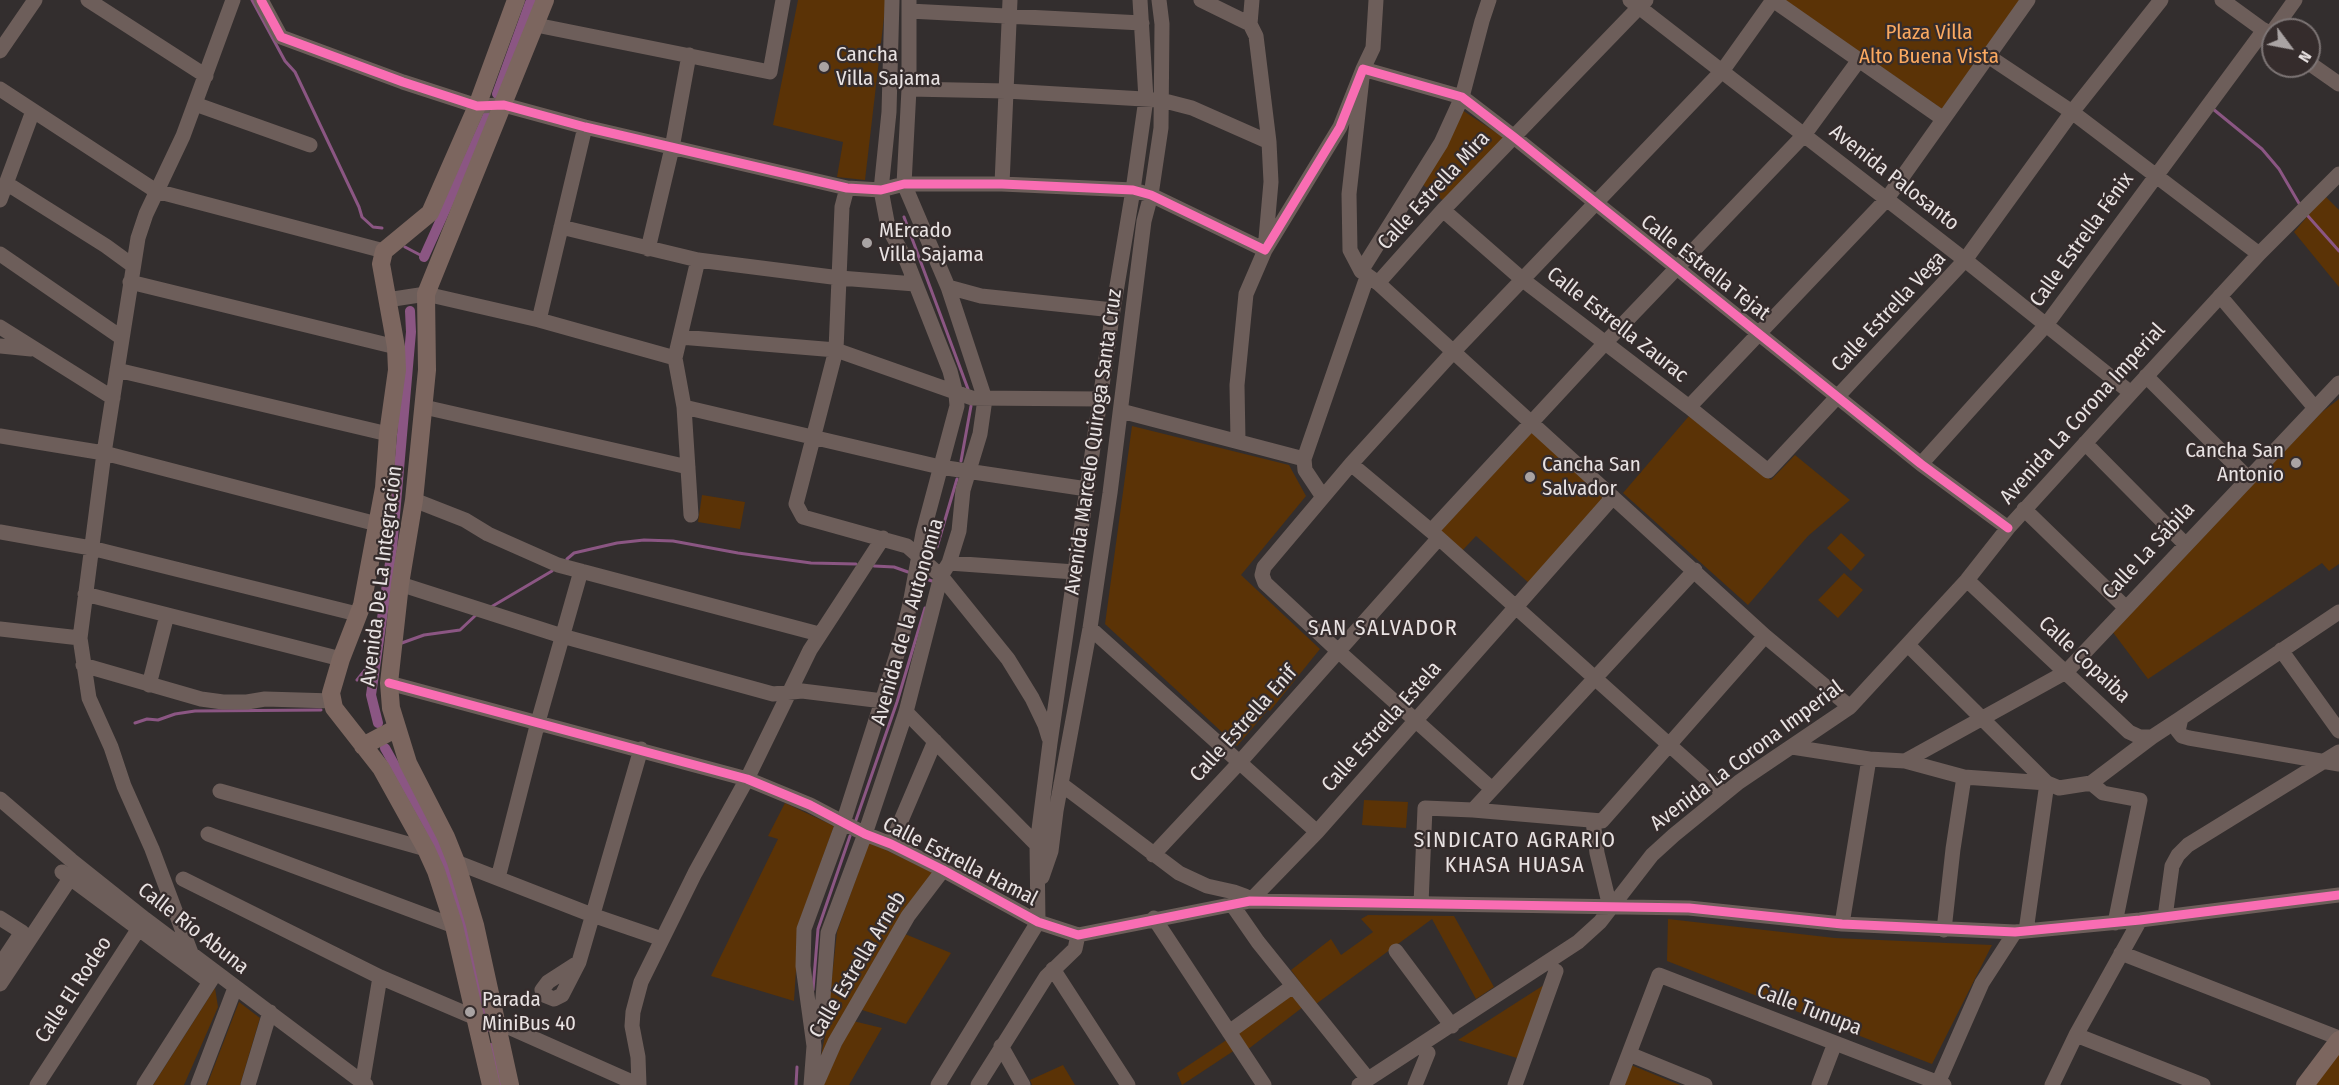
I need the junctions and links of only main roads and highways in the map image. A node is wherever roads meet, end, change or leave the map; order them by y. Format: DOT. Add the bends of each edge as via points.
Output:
graph roads {
  1 [pos="516,0"];
  2 [pos="545,0"];
  3 [pos="397,728"];
  4 [pos="363,746"];
  5 [pos="2339,1039"];
  6 [pos="491,1085"];
  7 [pos="510,1085"];
  8 [pos="2305,1085"];
  1 -- 4 [label="main road, Avenida De La Integración" via="477,106 430,213 384,251 381,264 397,370 384,488 362,605 332,693 339,716"];
  2 -- 3 [label="main road, Avenida De La Integración" via="426,294 424,407 389,683"];
  3 -- 4 [label="main road"];
  3 -- 7 [label="main road, Avenida De La Integración" via="408,763 456,862 475,925"];
  4 -- 6 [label="main road, Avenida De La Integración" via="381,768 426,849 444,893"];
  5 -- 8 [label="main road"];
}
